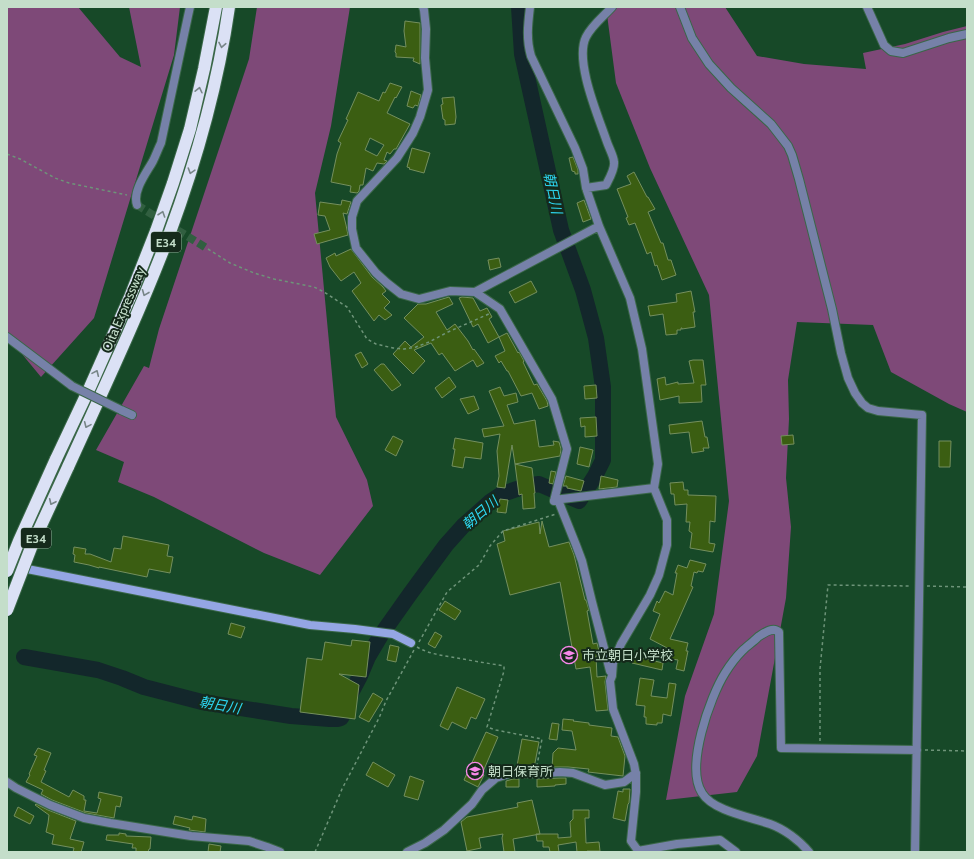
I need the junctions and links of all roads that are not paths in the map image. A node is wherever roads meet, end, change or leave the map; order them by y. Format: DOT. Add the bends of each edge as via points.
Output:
graph roads {
  1 [pos="190,7"];
  2 [pos="216,7"];
  3 [pos="229,7"];
  4 [pos="423,7"];
  5 [pos="530,7"];
  6 [pos="612,7"];
  7 [pos="680,7"];
  8 [pos="867,7"];
  9 [pos="967,34"];
  10 [pos="586,188"];
  11 [pos="137,201"];
  12 [pos="599,226"];
  13 [pos="475,292"];
  14 [pos="7,337"];
  15 [pos="132,415"];
  16 [pos="654,488"];
  17 [pos="558,500"];
  18 [pos="7,564"];
  19 [pos="7,571"];
  20 [pos="7,610"];
  21 [pos="413,644"];
  22 [pos="612,676"];
  23 [pos="916,750"];
  24 [pos="636,773"];
  25 [pos="7,782"];
  26 [pos="280,852"];
  27 [pos="407,852"];
  28 [pos="639,852"];
  29 [pos="736,852"];
  30 [pos="809,852"];
  31 [pos="915,852"];
  1 -- 11 [label="street" via="161,143 139,187"];
  19 -- 2 [label="highway, Oita Expressway / E34, one-way, bridge" via="130,297 156,231 190,129"];
  3 -- 20 [label="highway, Oita Expressway / E34, one-way, bridge" via="215,80 186,188 142,301 32,545"];
  4 -- 13 [label="street" via="428,90 420,117 413,133 396,158 357,201 352,217 352,229 356,248 376,273 402,294 419,299 450,291"];
  5 -- 10 [label="street" via="527,25 531,56 575,148 583,169"];
  6 -- 10 [label="street" via="591,28 585,38 582,53 590,90 614,163 606,185"];
  7 -- 23 [label="street" via="692,38 709,64 772,124 790,151 832,309 841,353 855,393 868,408 922,415"];
  8 -- 9 [label="street" via="884,45 891,51 903,53"];
  10 -- 12 [label="street"];
  12 -- 13 [label="street"];
  12 -- 16 [label="street" via="630,298 642,349 658,464"];
  13 -- 17 [label="street" via="500,309 552,399 567,449 554,501"];
  14 -- 15 [label="street, bridge" via="72,386"];
  16 -- 17 [label="street"];
  16 -- 22 [label="street" via="667,520 667,545 650,595 621,644 613,663"];
  17 -- 22 [label="street" via="582,561"];
  18 -- 21 [label="street" via="310,625 393,634"];
  22 -- 24 [label="street" via="610,681 613,709"];
  23 -- 30 [label="street" via="781,748 779,632 776,629 770,630 741,651 725,673 712,698 697,751 695,766 698,786 702,794 715,805 771,824 794,838"];
  23 -- 31 [label="street"];
  24 -- 27 [label="street" via="624,782 605,785 574,773 560,772 512,773 496,778 444,830"];
  24 -- 28 [label="street" via="631,840"];
  25 -- 26 [label="street" via="50,805 84,818 190,836 249,842"];
  28 -- 29 [label="street" via="677,844 720,840"];
}
